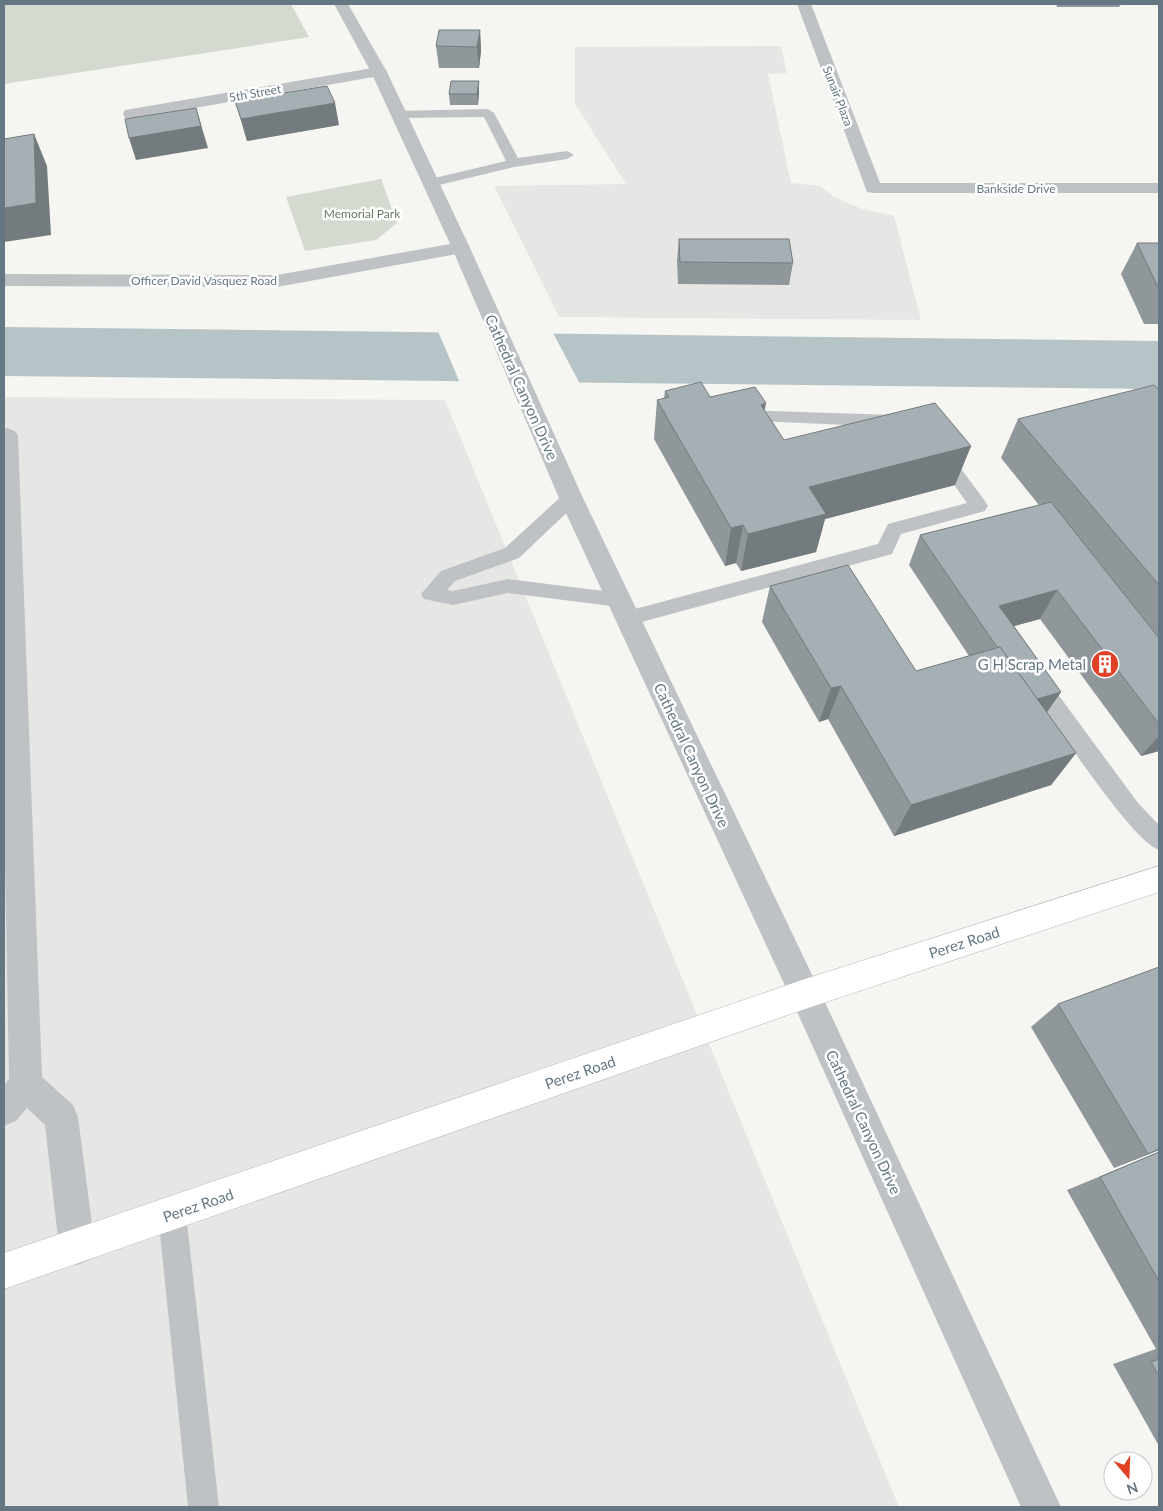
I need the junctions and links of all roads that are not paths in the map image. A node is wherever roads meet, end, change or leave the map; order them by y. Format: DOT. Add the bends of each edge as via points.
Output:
graph roads {
  1 [pos="341,4"];
  2 [pos="804,4"];
  3 [pos="378,72"];
  4 [pos="131,114"];
  5 [pos="398,114"];
  6 [pos="567,155"];
  7 [pos="514,163"];
  8 [pos="431,183"];
  9 [pos="873,188"];
  10 [pos="1159,188"];
  11 [pos="461,248"];
  12 [pos="4,280"];
  13 [pos="724,416"];
  14 [pos="908,422"];
  15 [pos="7,436"];
  16 [pos="929,438"];
  17 [pos="571,498"];
  18 [pos="623,609"];
  19 [pos="1023,663"];
  20 [pos="1159,840"];
  21 [pos="1159,879"];
  22 [pos="805,994"];
  23 [pos="15,1097"];
  24 [pos="172,1214"];
  25 [pos="76,1247"];
  26 [pos="4,1272"];
  27 [pos="204,1507"];
  28 [pos="1041,1507"];
  1 -- 3 [label="street, Cathedral Canyon Drive"];
  2 -- 9 [label="street, Sunair Plaza"];
  3 -- 4 [label="street, 5th Street"];
  3 -- 5 [label="street, Cathedral Canyon Drive"];
  5 -- 7 [label="lane" via="488,113"];
  5 -- 8 [label="street, Cathedral Canyon Drive"];
  6 -- 7 [label="lane"];
  7 -- 8 [label="lane"];
  8 -- 11 [label="street, Cathedral Canyon Drive"];
  9 -- 10 [label="street, Bankside Drive"];
  11 -- 12 [label="street, Officer David Vasquez Road" via="277,281"];
  11 -- 17 [label="street, Cathedral Canyon Drive"];
  13 -- 14 [label="lane"];
  15 -- 23 [label="street"];
  16 -- 18 [label="lane" via="980,506 894,529 885,549"];
  17 -- 18 [label="street, Cathedral Canyon Drive"];
  17 -- 18 [label="lane" via="512,553 448,576 431,594 453,598 508,586"];
  18 -- 22 [label="street, Cathedral Canyon Drive"];
  19 -- 20 [label="lane" via="1130,810"];
  21 -- 22 [label="main road, Perez Road"];
  22 -- 24 [label="main road, Perez Road"];
  22 -- 28 [label="street, Cathedral Canyon Drive"];
  23 -- 25 [label="street" via="61,1117"];
  24 -- 25 [label="main road, Perez Road"];
  24 -- 27 [label="lane"];
  25 -- 26 [label="main road, Perez Road"];
}
